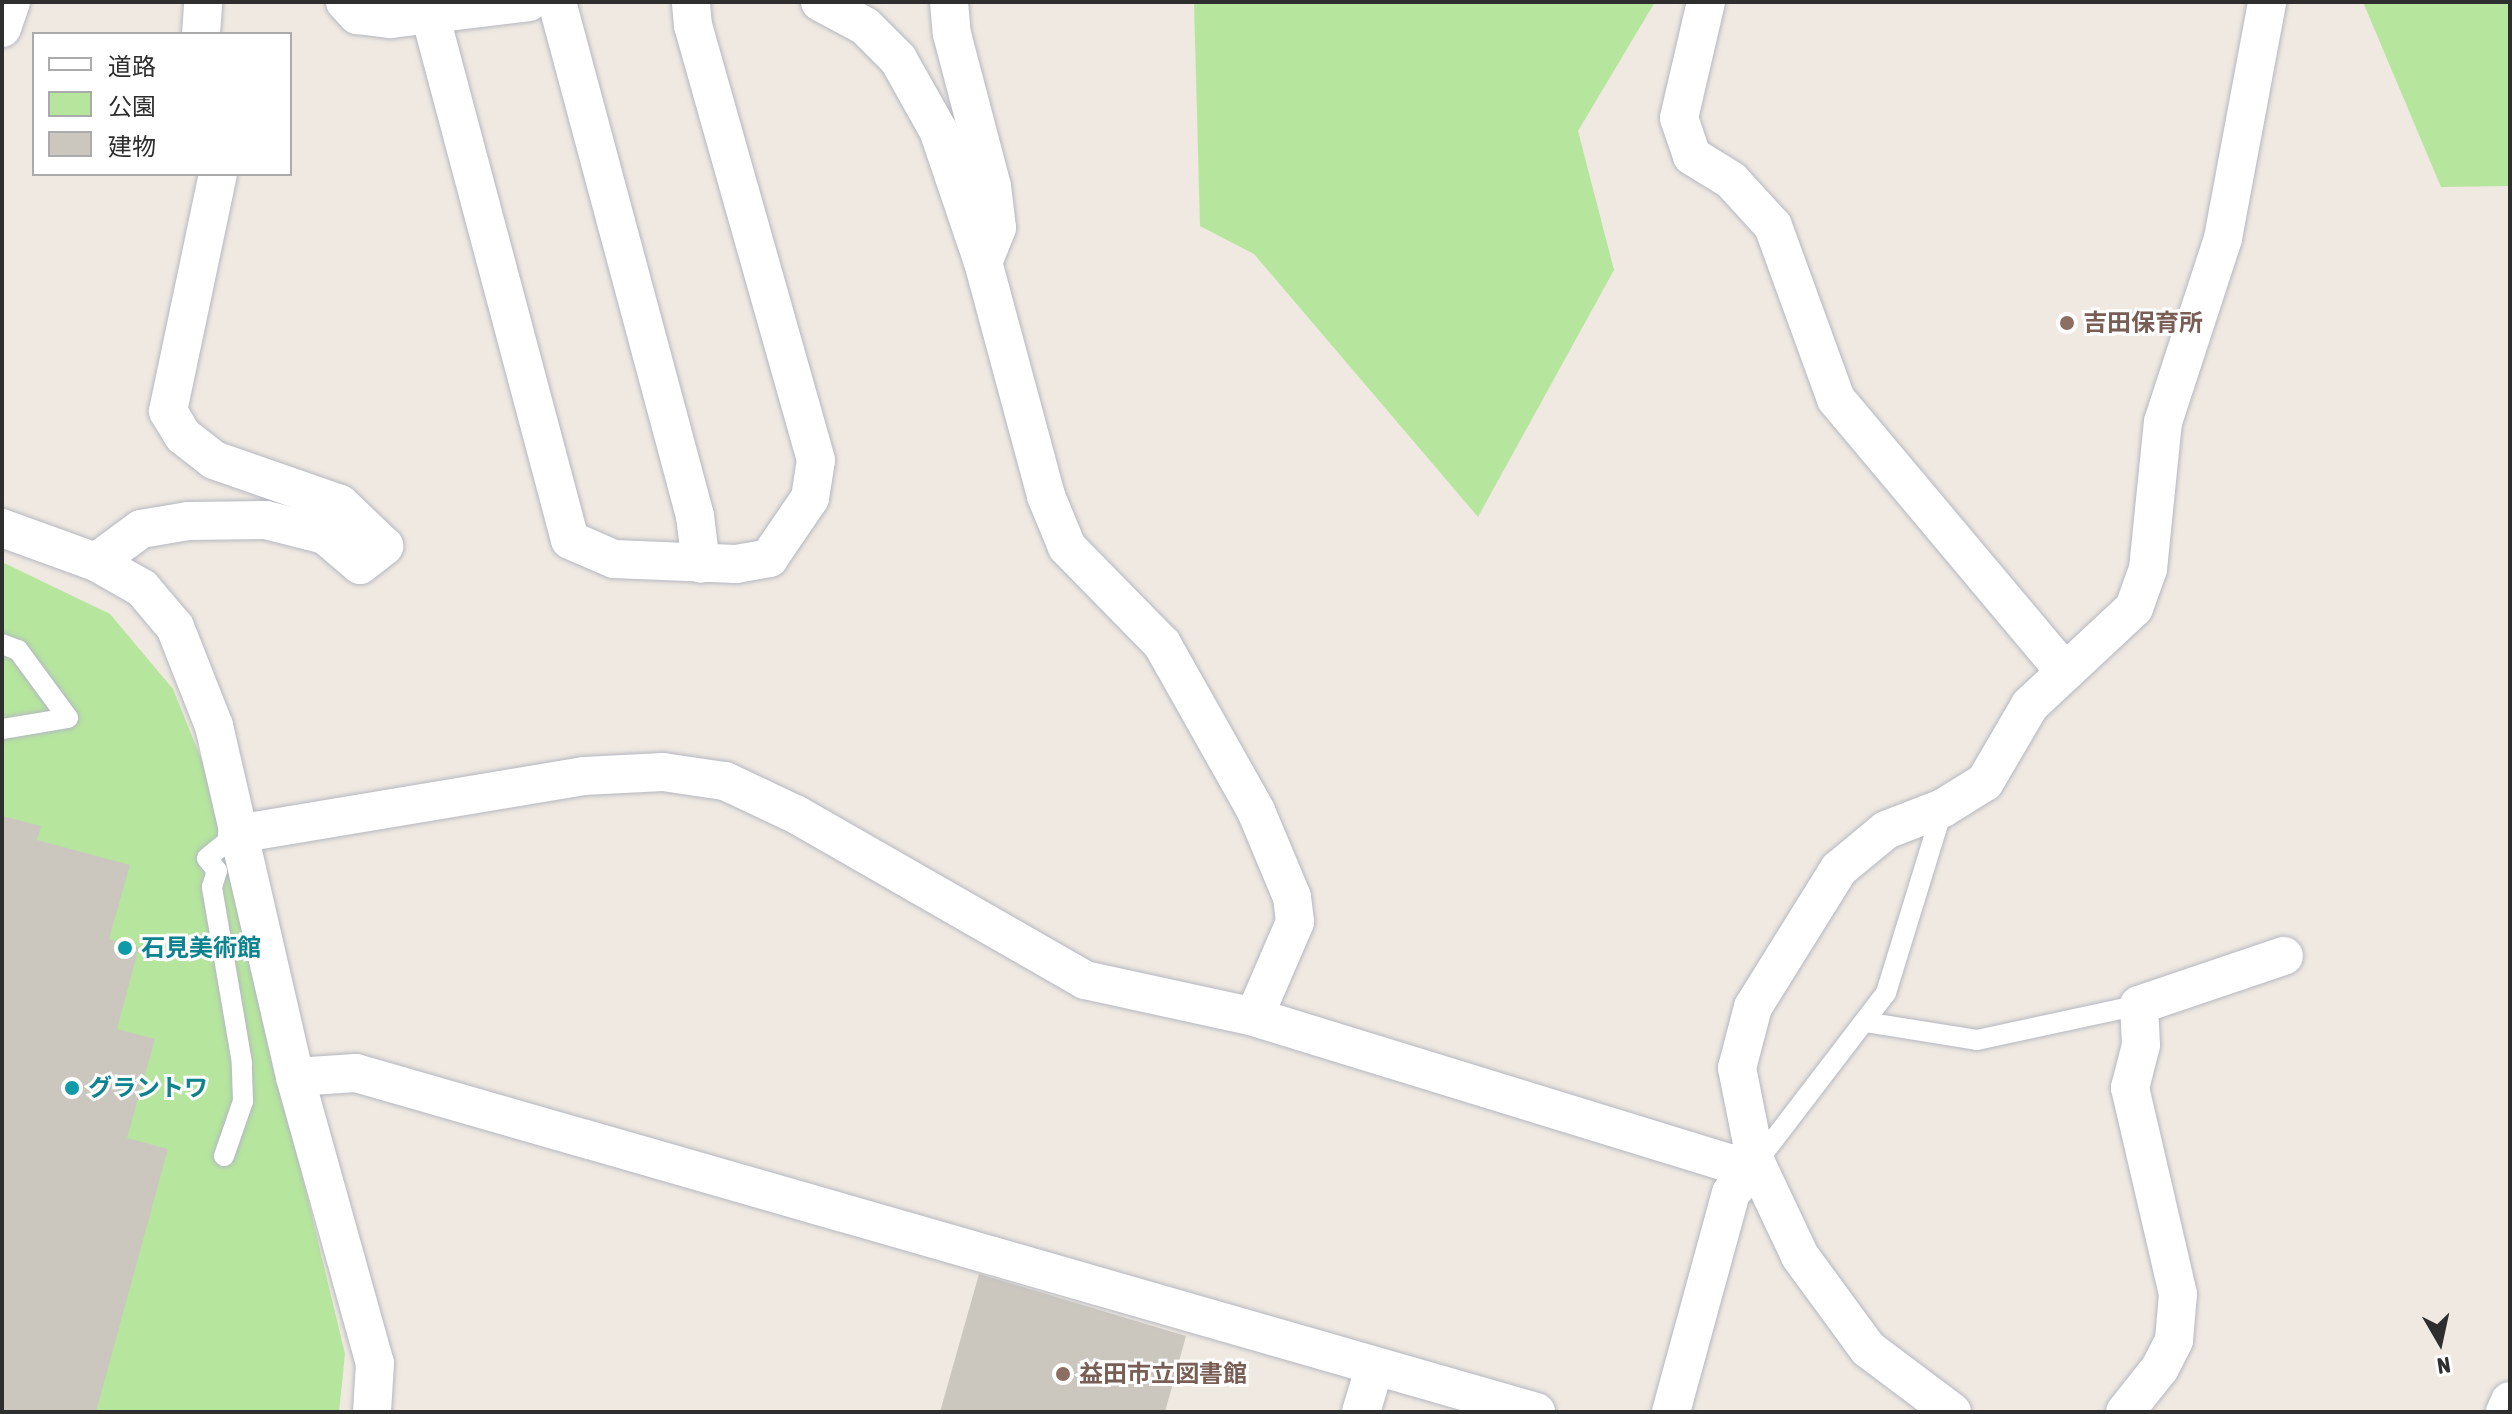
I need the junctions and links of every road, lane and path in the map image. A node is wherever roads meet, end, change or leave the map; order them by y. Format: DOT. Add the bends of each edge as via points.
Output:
graph roads {
  1 [pos="11,2"];
  2 [pos="203,2"];
  3 [pos="345,2"];
  4 [pos="529,2"];
  5 [pos="557,2"];
  6 [pos="691,2"];
  7 [pos="820,2"];
  8 [pos="949,2"];
  9 [pos="1706,2"];
  10 [pos="2267,2"];
  11 [pos="431,18"];
  12 [pos="2,28"];
  13 [pos="201,32"];
  14 [pos="218,176"];
  15 [pos="983,262"];
  16 [pos="2,528"];
  17 [pos="96,562"];
  18 [pos="701,564"];
  19 [pos="2,644"];
  20 [pos="2065,672"];
  21 [pos="2,729"];
  22 [pos="1943,808"];
  23 [pos="237,834"];
  24 [pos="2284,956"];
  25 [pos="2139,1005"];
  26 [pos="1254,1017"];
  27 [pos="1865,1022"];
  28 [pos="295,1077"];
  29 [pos="224,1156"];
  30 [pos="1756,1163"];
  31 [pos="1375,1366"];
  32 [pos="2510,1401"];
  33 [pos="372,1412"];
  34 [pos="1361,1412"];
  35 [pos="1536,1412"];
  36 [pos="1671,1412"];
  37 [pos="1952,1412"];
  38 [pos="2125,1412"];
  39 [pos="2505,1412"];
  1 -- 12 [label="street"];
  2 -- 13 [label="street"];
  3 -- 11 [label="street" via="357,15"];
  4 -- 11 [label="street"];
  5 -- 18 [label="street" via="695,516"];
  6 -- 18 [label="street" via="693,26 816,460 810,498 769,558"];
  7 -- 15 [label="street" via="865,26 898,59 938,130"];
  8 -- 15 [label="street" via="952,34 992,186 997,228"];
  9 -- 20 [label="street" via="1679,118 1692,156 1731,180 1773,226 1836,399"];
  10 -- 20 [label="street" via="2223,238 2163,422 2148,569 2134,608"];
  11 -- 18 [label="street" via="570,540 614,559"];
  14 -- 17 [label="street" via="168,411 183,436 214,460 340,504 384,546 360,565 325,535 266,520 188,521 141,529"];
  15 -- 26 [label="street" via="1046,496 1067,547 1162,644 1256,811 1292,897 1295,922"];
  16 -- 17 [label="street"];
  17 -- 23 [label="street" via="142,588 175,627 214,726"];
  19 -- 21 [label="lane" via="18,650 68,718"];
  20 -- 22 [label="street" via="2030,705 1985,782"];
  22 -- 27 [label="lane" via="1886,993"];
  22 -- 30 [label="street" via="1886,830 1839,869 1753,1007 1737,1068"];
  23 -- 26 [label="street" via="584,776 663,772 725,781 797,815 1085,980"];
  23 -- 28 [label="street"];
  23 -- 29 [label="lane" via="207,858 217,871 212,887 242,1063 243,1101"];
  24 -- 25 [label="street"];
  25 -- 27 [label="lane" via="1977,1040"];
  25 -- 38 [label="street" via="2141,1045 2130,1088 2178,1294 2174,1340 2160,1368"];
  26 -- 30 [label="street" via="1729,1163"];
  27 -- 30 [label="lane"];
  28 -- 31 [label="street" via="356,1073"];
  28 -- 33 [label="street" via="375,1363"];
  30 -- 36 [label="street" via="1731,1193"];
  30 -- 37 [label="street" via="1800,1256 1868,1349"];
  31 -- 34 [label="street"];
  31 -- 35 [label="street"];
  32 -- 39 [label="street"];
}
